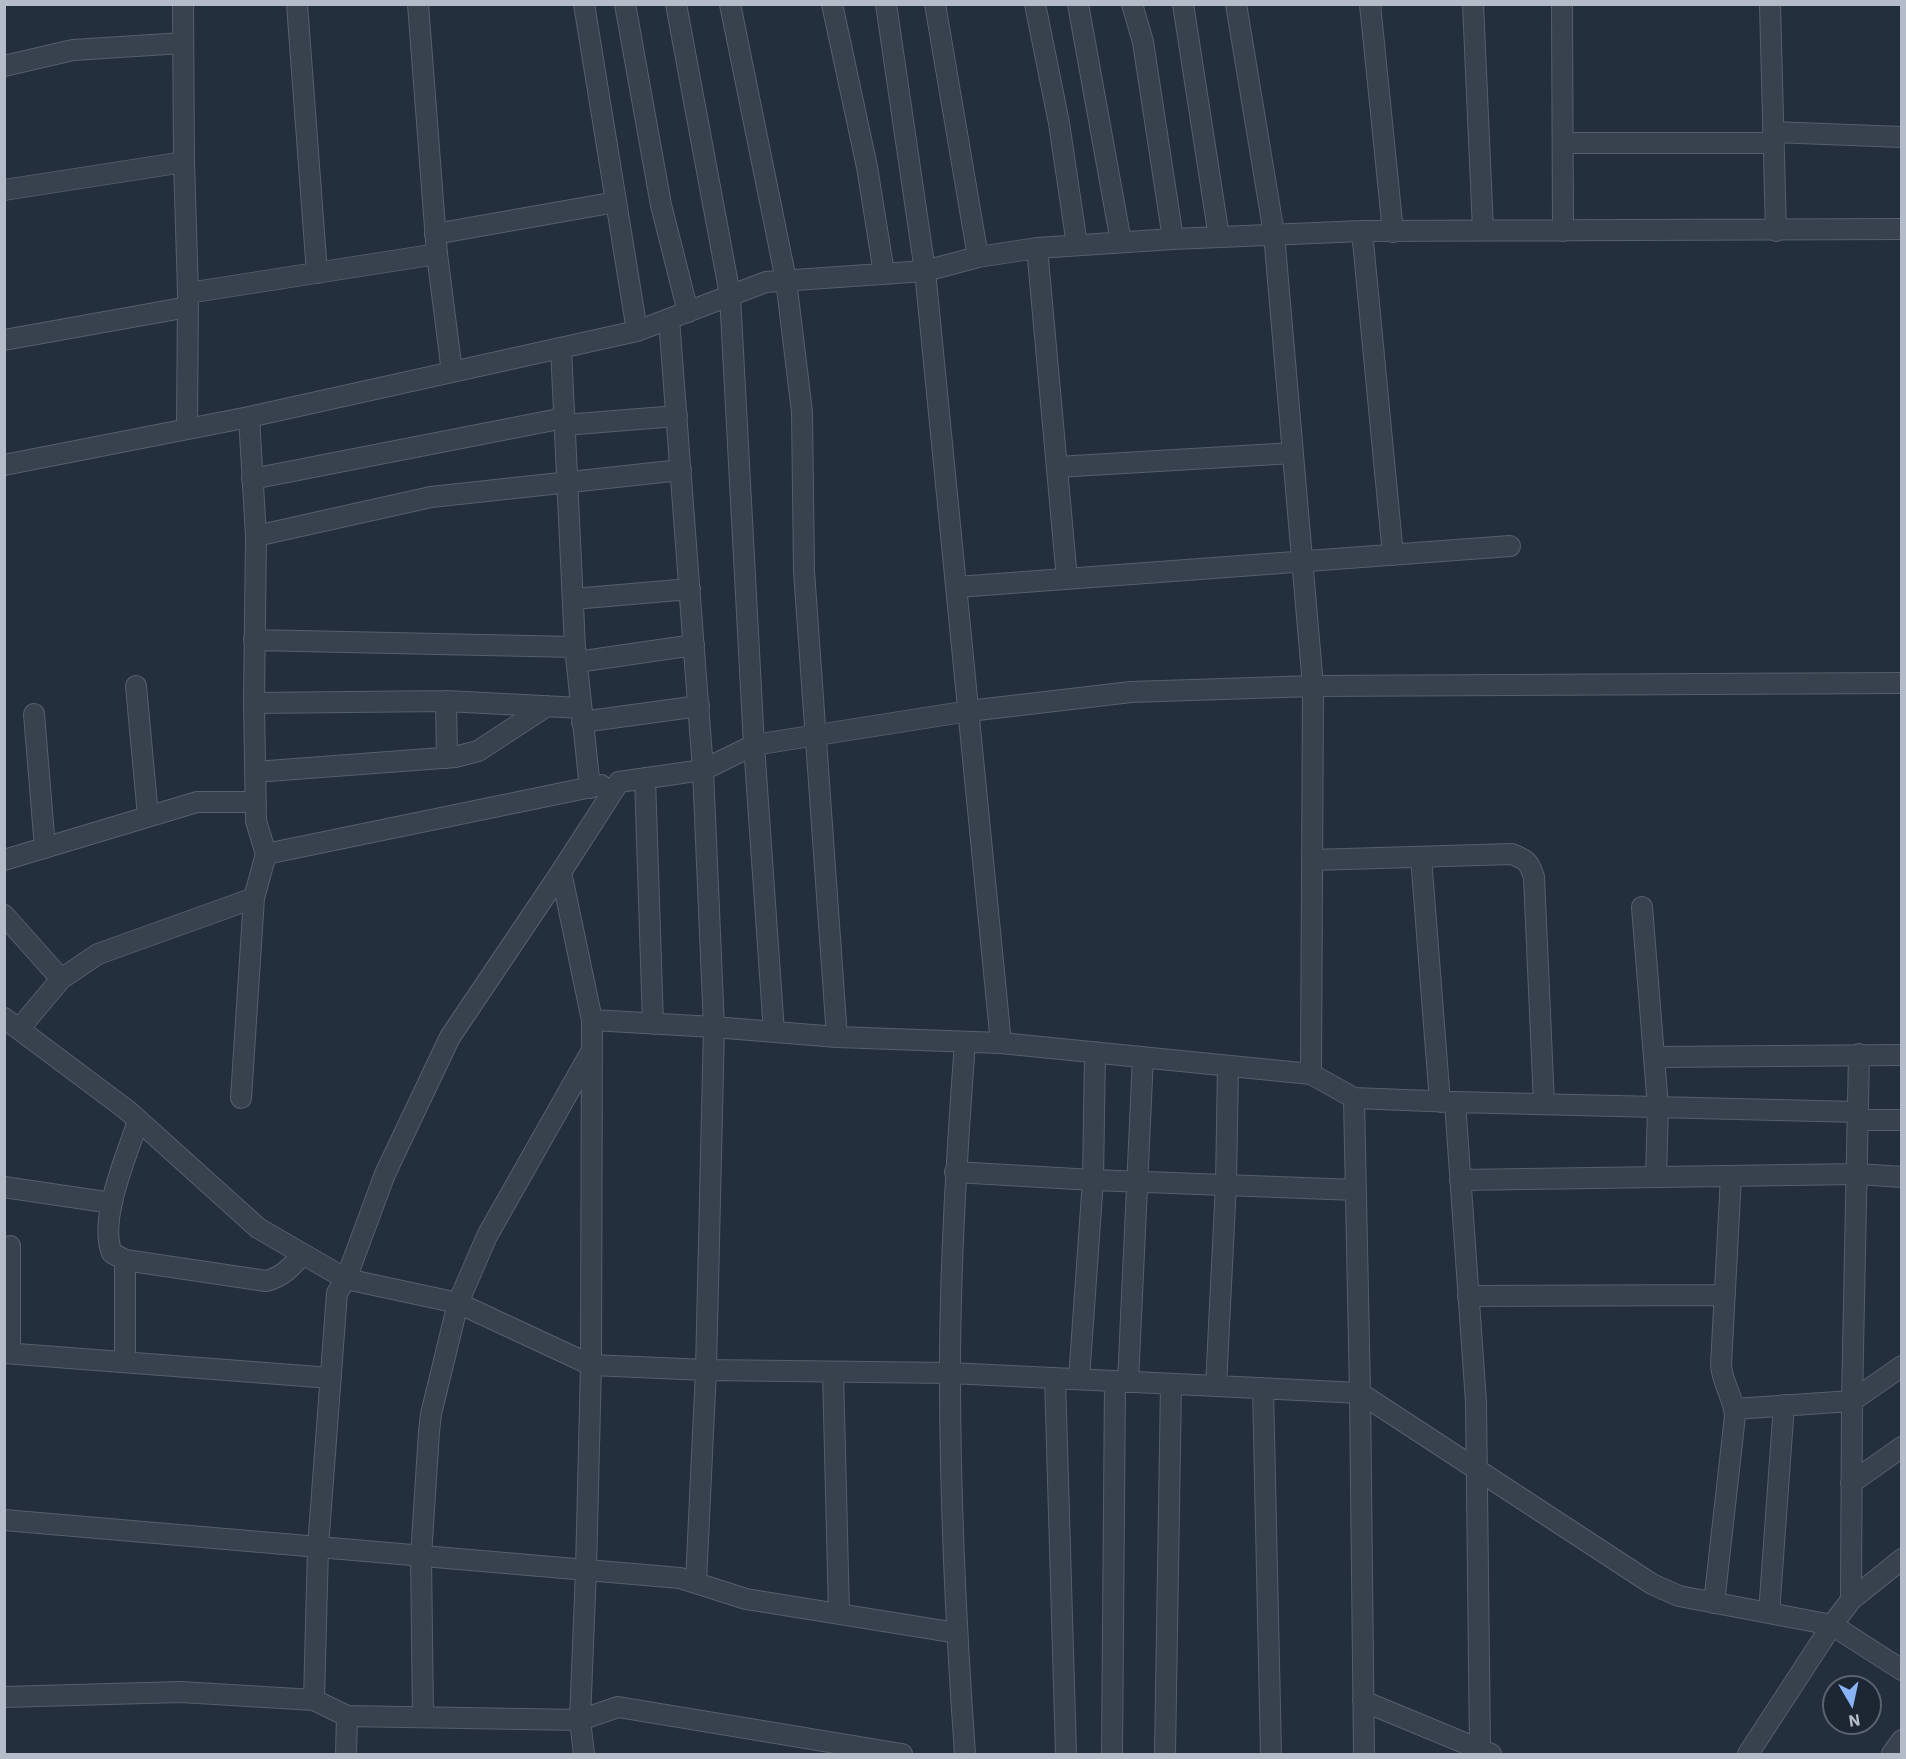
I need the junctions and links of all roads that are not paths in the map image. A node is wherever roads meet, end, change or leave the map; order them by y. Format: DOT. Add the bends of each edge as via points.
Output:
graph roads {
  1 [pos="183,4"];
  2 [pos="297,4"];
  3 [pos="418,4"];
  4 [pos="584,4"];
  5 [pos="624,4"];
  6 [pos="676,4"];
  7 [pos="730,4"];
  8 [pos="832,4"];
  9 [pos="886,4"];
  10 [pos="935,4"];
  11 [pos="1078,4"];
  12 [pos="1132,4"];
  13 [pos="1183,4"];
  14 [pos="1236,4"];
  15 [pos="1370,4"];
  16 [pos="1473,4"];
  17 [pos="1562,4"];
  18 [pos="1770,4"];
  19 [pos="1041,6"];
  20 [pos="183,43"];
  21 [pos="4,66"];
  22 [pos="1902,137"];
  23 [pos="1773,138"];
  24 [pos="1563,142"];
  25 [pos="184,162"];
  26 [pos="4,190"];
  27 [pos="616,202"];
  28 [pos="1902,229"];
  29 [pos="1483,230"];
  30 [pos="1362,231"];
  31 [pos="1563,231"];
  32 [pos="1776,231"];
  33 [pos="1393,232"];
  34 [pos="435,234"];
  35 [pos="1274,234"];
  36 [pos="1219,237"];
  37 [pos="1173,239"];
  38 [pos="1121,242"];
  39 [pos="1077,245"];
  40 [pos="1037,248"];
  41 [pos="437,254"];
  42 [pos="978,257"];
  43 [pos="925,271"];
  44 [pos="316,273"];
  45 [pos="884,273"];
  46 [pos="786,280"];
  47 [pos="730,295"];
  48 [pos="188,300"];
  49 [pos="679,315"];
  50 [pos="637,331"];
  51 [pos="4,340"];
  52 [pos="561,348"];
  53 [pos="452,372"];
  54 [pos="677,416"];
  55 [pos="249,417"];
  56 [pos="564,421"];
  57 [pos="187,429"];
  58 [pos="1293,453"];
  59 [pos="4,465"];
  60 [pos="1057,467"];
  61 [pos="681,470"];
  62 [pos="252,479"];
  63 [pos="567,482"];
  64 [pos="255,536"];
  65 [pos="1510,546"];
  66 [pos="1393,555"];
  67 [pos="1301,562"];
  68 [pos="1067,579"];
  69 [pos="957,587"];
  70 [pos="690,589"];
  71 [pos="573,599"];
  72 [pos="254,640"];
  73 [pos="694,645"];
  74 [pos="576,654"];
  75 [pos="1902,683"];
  76 [pos="136,686"];
  77 [pos="1313,686"];
  78 [pos="446,701"];
  79 [pos="254,703"];
  80 [pos="547,706"];
  81 [pos="699,706"];
  82 [pos="969,711"];
  83 [pos="34,714"];
  84 [pos="582,715"];
  85 [pos="815,735"];
  86 [pos="754,745"];
  87 [pos="447,758"];
  88 [pos="703,770"];
  89 [pos="255,772"];
  90 [pos="645,778"];
  91 [pos="619,782"];
  92 [pos="590,788"];
  93 [pos="256,802"];
  94 [pos="148,816"];
  95 [pos="45,848"];
  96 [pos="266,854"];
  97 [pos="1421,857"];
  98 [pos="4,860"];
  99 [pos="1312,860"];
  100 [pos="561,872"];
  101 [pos="254,898"];
  102 [pos="1642,907"];
  103 [pos="4,915"];
  104 [pos="61,980"];
  105 [pos="592,1020"];
  106 [pos="12,1024"];
  107 [pos="654,1024"];
  108 [pos="714,1028"];
  109 [pos="774,1032"];
  110 [pos="837,1037"];
  111 [pos="965,1042"];
  112 [pos="1001,1043"];
  113 [pos="592,1050"];
  114 [pos="1095,1052"];
  115 [pos="1859,1054"];
  116 [pos="1902,1055"];
  117 [pos="1143,1057"];
  118 [pos="1654,1057"];
  119 [pos="1228,1066"];
  120 [pos="1311,1074"];
  121 [pos="241,1098"];
  122 [pos="1354,1098"];
  123 [pos="1448,1102"];
  124 [pos="1544,1104"];
  125 [pos="1658,1107"];
  126 [pos="1857,1116"];
  127 [pos="1902,1120"];
  128 [pos="138,1121"];
  129 [pos="955,1172"];
  130 [pos="1858,1174"];
  131 [pos="1731,1176"];
  132 [pos="1656,1177"];
  133 [pos="1902,1177"];
  134 [pos="1093,1180"];
  135 [pos="1460,1180"];
  136 [pos="1136,1181"];
  137 [pos="1226,1184"];
  138 [pos="4,1187"];
  139 [pos="1356,1190"];
  140 [pos="112,1203"];
  141 [pos="10,1246"];
  142 [pos="303,1254"];
  143 [pos="125,1260"];
  144 [pos="346,1279"];
  145 [pos="1725,1295"];
  146 [pos="1468,1296"];
  147 [pos="458,1303"];
  148 [pos="7,1353"];
  149 [pos="125,1362"];
  150 [pos="591,1365"];
  151 [pos="1902,1366"];
  152 [pos="706,1370"];
  153 [pos="833,1372"];
  154 [pos="950,1373"];
  155 [pos="331,1378"];
  156 [pos="1055,1378"];
  157 [pos="1079,1379"];
  158 [pos="1121,1381"];
  159 [pos="1171,1384"];
  160 [pos="1216,1386"];
  161 [pos="1263,1388"];
  162 [pos="1360,1393"];
  163 [pos="1851,1401"];
  164 [pos="1784,1405"];
  165 [pos="1734,1409"];
  166 [pos="1902,1447"];
  167 [pos="1478,1471"];
  168 [pos="1851,1483"];
  169 [pos="4,1520"];
  170 [pos="318,1547"];
  171 [pos="421,1556"];
  172 [pos="1902,1559"];
  173 [pos="586,1570"];
  174 [pos="696,1582"];
  175 [pos="1851,1600"];
  176 [pos="1714,1603"];
  177 [pos="1769,1613"];
  178 [pos="839,1614"];
  179 [pos="1832,1625"];
  180 [pos="957,1633"];
  181 [pos="1902,1670"];
  182 [pos="4,1697"];
  183 [pos="314,1700"];
  184 [pos="1363,1701"];
  185 [pos="347,1716"];
  186 [pos="423,1717"];
  187 [pos="580,1720"];
  188 [pos="1902,1740"];
  189 [pos="835,1749"];
  190 [pos="1486,1751"];
  191 [pos="346,1755"];
  192 [pos="584,1755"];
  193 [pos="902,1755"];
  194 [pos="965,1755"];
  195 [pos="1065,1755"];
  196 [pos="1112,1755"];
  197 [pos="1166,1755"];
  198 [pos="1271,1755"];
  199 [pos="1364,1755"];
  200 [pos="1748,1755"];
  201 [pos="1892,1755"];
  1 -- 20 [label="street"];
  2 -- 44 [label="street"];
  3 -- 34 [label="street"];
  4 -- 27 [label="street"];
  5 -- 49 [label="street"];
  6 -- 47 [label="street"];
  7 -- 46 [label="street"];
  8 -- 45 [label="street" via="867,167"];
  9 -- 43 [label="street"];
  10 -- 42 [label="street"];
  11 -- 38 [label="street"];
  12 -- 37 [label="street" via="1143,42"];
  13 -- 36 [label="street"];
  14 -- 35 [label="street"];
  15 -- 33 [label="street"];
  16 -- 29 [label="street"];
  17 -- 24 [label="street"];
  18 -- 23 [label="street"];
  19 -- 39 [label="street"];
  20 -- 21 [label="street" via="73,50"];
  20 -- 25 [label="street"];
  22 -- 23 [label="street"];
  23 -- 24 [label="street"];
  23 -- 32 [label="street"];
  24 -- 31 [label="street"];
  25 -- 26 [label="street"];
  25 -- 48 [label="street"];
  27 -- 34 [label="street"];
  27 -- 50 [label="street"];
  28 -- 32 [label="street"];
  29 -- 31 [label="street"];
  29 -- 33 [label="street"];
  30 -- 33 [label="street"];
  30 -- 35 [label="street"];
  30 -- 66 [label="street"];
  31 -- 32 [label="street"];
  34 -- 41 [label="street"];
  35 -- 36 [label="street"];
  35 -- 58 [label="street"];
  36 -- 37 [label="street"];
  37 -- 38 [label="street"];
  38 -- 39 [label="street"];
  39 -- 40 [label="street"];
  40 -- 42 [label="street"];
  40 -- 60 [label="street"];
  41 -- 44 [label="street"];
  41 -- 53 [label="street"];
  42 -- 43 [label="street"];
  43 -- 45 [label="street"];
  43 -- 69 [label="street"];
  44 -- 48 [label="street"];
  45 -- 46 [label="street"];
  46 -- 47 [label="street" via="766,282"];
  46 -- 85 [label="street" via="802,411 804,571"];
  47 -- 49 [label="street"];
  47 -- 86 [label="street"];
  48 -- 51 [label="street"];
  48 -- 57 [label="street"];
  49 -- 50 [label="street"];
  49 -- 54 [label="street"];
  50 -- 52 [label="street"];
  52 -- 53 [label="street"];
  52 -- 56 [label="street"];
  53 -- 55 [label="street"];
  54 -- 56 [label="street"];
  54 -- 61 [label="street"];
  55 -- 57 [label="street"];
  55 -- 62 [label="street"];
  56 -- 62 [label="street"];
  56 -- 63 [label="street"];
  57 -- 59 [label="street"];
  58 -- 60 [label="street"];
  58 -- 67 [label="street"];
  60 -- 68 [label="street"];
  61 -- 63 [label="street"];
  61 -- 70 [label="street"];
  62 -- 64 [label="street"];
  63 -- 64 [label="street" via="431,497"];
  63 -- 71 [label="street"];
  64 -- 72 [label="street"];
  65 -- 66 [label="street"];
  66 -- 67 [label="street"];
  67 -- 68 [label="street"];
  67 -- 77 [label="street"];
  68 -- 69 [label="street"];
  69 -- 82 [label="street"];
  70 -- 71 [label="street"];
  70 -- 73 [label="street"];
  71 -- 74 [label="street"];
  72 -- 74 [label="street"];
  72 -- 79 [label="street"];
  73 -- 74 [label="street"];
  73 -- 81 [label="street"];
  74 -- 84 [label="street"];
  75 -- 77 [label="street"];
  76 -- 94 [label="street"];
  77 -- 82 [label="street" via="1131,692"];
  77 -- 99 [label="street"];
  78 -- 79 [label="street"];
  78 -- 80 [label="street"];
  78 -- 87 [label="street"];
  79 -- 89 [label="street"];
  80 -- 84 [label="street"];
  80 -- 87 [label="street" via="478,751"];
  81 -- 84 [label="street"];
  81 -- 88 [label="street"];
  82 -- 85 [label="street"];
  82 -- 112 [label="street"];
  83 -- 95 [label="street"];
  84 -- 92 [label="street"];
  85 -- 86 [label="street"];
  85 -- 110 [label="street"];
  86 -- 88 [label="street"];
  86 -- 109 [label="street"];
  87 -- 89 [label="street"];
  88 -- 90 [label="street"];
  88 -- 108 [label="street"];
  89 -- 93 [label="street"];
  90 -- 91 [label="street"];
  90 -- 107 [label="street"];
  91 -- 92 [label="street"];
  91 -- 100 [label="street"];
  92 -- 96 [label="street"];
  93 -- 94 [label="street" via="197,802"];
  93 -- 96 [label="street" via="256,821"];
  94 -- 95 [label="street"];
  95 -- 98 [label="street"];
  96 -- 101 [label="street"];
  97 -- 99 [label="street"];
  97 -- 123 [label="street"];
  97 -- 124 [label="street" via="1512,854 1525,859 1530,867 1534,877"];
  99 -- 120 [label="street"];
  100 -- 105 [label="street"];
  100 -- 144 [label="street" via="450,1037 385,1174"];
  101 -- 104 [label="street" via="98,954"];
  101 -- 121 [label="street"];
  102 -- 118 [label="street"];
  103 -- 104 [label="street"];
  104 -- 106 [label="street"];
  105 -- 107 [label="street"];
  105 -- 113 [label="street"];
  106 -- 128 [label="street"];
  107 -- 108 [label="street"];
  108 -- 109 [label="street"];
  108 -- 152 [label="street"];
  109 -- 110 [label="street"];
  110 -- 111 [label="street"];
  111 -- 112 [label="street"];
  111 -- 129 [label="street"];
  112 -- 114 [label="street"];
  113 -- 147 [label="street" via="501,1210"];
  113 -- 150 [label="street"];
  114 -- 117 [label="street"];
  114 -- 134 [label="street"];
  115 -- 116 [label="street"];
  115 -- 118 [label="street"];
  115 -- 126 [label="street"];
  117 -- 119 [label="street"];
  117 -- 136 [label="street"];
  118 -- 125 [label="street"];
  119 -- 120 [label="street"];
  119 -- 137 [label="street"];
  120 -- 122 [label="street"];
  122 -- 123 [label="street"];
  122 -- 139 [label="street"];
  123 -- 124 [label="street"];
  123 -- 135 [label="street"];
  124 -- 125 [label="street"];
  125 -- 126 [label="street"];
  125 -- 132 [label="street"];
  126 -- 127 [label="street"];
  126 -- 130 [label="street"];
  128 -- 140 [label="street"];
  128 -- 142 [label="street" via="258,1228"];
  129 -- 134 [label="street"];
  129 -- 154 [label="street"];
  130 -- 131 [label="street"];
  130 -- 133 [label="street"];
  130 -- 163 [label="street"];
  131 -- 132 [label="street"];
  131 -- 145 [label="street"];
  132 -- 135 [label="street"];
  134 -- 136 [label="street"];
  134 -- 157 [label="street"];
  135 -- 146 [label="street"];
  136 -- 137 [label="street"];
  136 -- 158 [label="street"];
  137 -- 139 [label="street"];
  137 -- 160 [label="street"];
  138 -- 140 [label="street"];
  139 -- 162 [label="street"];
  140 -- 143 [label="street" via="108,1242 112,1254"];
  141 -- 148 [label="street"];
  142 -- 143 [label="street" via="284,1273 266,1281"];
  142 -- 144 [label="street"];
  143 -- 149 [label="street"];
  144 -- 147 [label="street"];
  144 -- 155 [label="street" via="338,1293"];
  145 -- 146 [label="street"];
  145 -- 165 [label="street" via="1722,1377"];
  146 -- 167 [label="street"];
  147 -- 150 [label="street"];
  147 -- 171 [label="street" via="431,1414"];
  148 -- 149 [label="street"];
  149 -- 155 [label="street"];
  150 -- 152 [label="street"];
  150 -- 173 [label="street"];
  151 -- 163 [label="street"];
  152 -- 153 [label="street"];
  152 -- 174 [label="street"];
  153 -- 154 [label="street"];
  153 -- 178 [label="street"];
  154 -- 156 [label="street"];
  154 -- 180 [label="street"];
  155 -- 170 [label="street"];
  156 -- 157 [label="street"];
  156 -- 195 [label="street"];
  157 -- 158 [label="street"];
  158 -- 159 [label="street"];
  158 -- 196 [label="street"];
  159 -- 160 [label="street"];
  159 -- 197 [label="street"];
  160 -- 161 [label="street"];
  161 -- 162 [label="street"];
  161 -- 198 [label="street"];
  162 -- 167 [label="street"];
  162 -- 184 [label="street"];
  163 -- 164 [label="street"];
  163 -- 168 [label="street"];
  164 -- 165 [label="street"];
  164 -- 177 [label="street"];
  165 -- 176 [label="street"];
  166 -- 168 [label="street"];
  167 -- 176 [label="street" via="1652,1584 1679,1596"];
  167 -- 190 [label="street"];
  168 -- 175 [label="street"];
  169 -- 170 [label="street"];
  170 -- 171 [label="street"];
  170 -- 183 [label="street"];
  171 -- 173 [label="street"];
  171 -- 186 [label="street"];
  172 -- 175 [label="street"];
  173 -- 174 [label="street"];
  173 -- 187 [label="street"];
  174 -- 178 [label="street" via="746,1599"];
  175 -- 179 [label="street"];
  176 -- 177 [label="street"];
  177 -- 179 [label="street"];
  178 -- 180 [label="street"];
  179 -- 181 [label="street"];
  179 -- 200 [label="street"];
  180 -- 194 [label="street"];
  182 -- 183 [label="street" via="181,1692"];
  183 -- 185 [label="street"];
  184 -- 190 [label="street"];
  184 -- 199 [label="street"];
  185 -- 186 [label="street"];
  185 -- 191 [label="street"];
  186 -- 187 [label="street"];
  187 -- 189 [label="street" via="618,1707"];
  187 -- 192 [label="street"];
  188 -- 201 [label="street"];
  189 -- 193 [label="street"];
}
